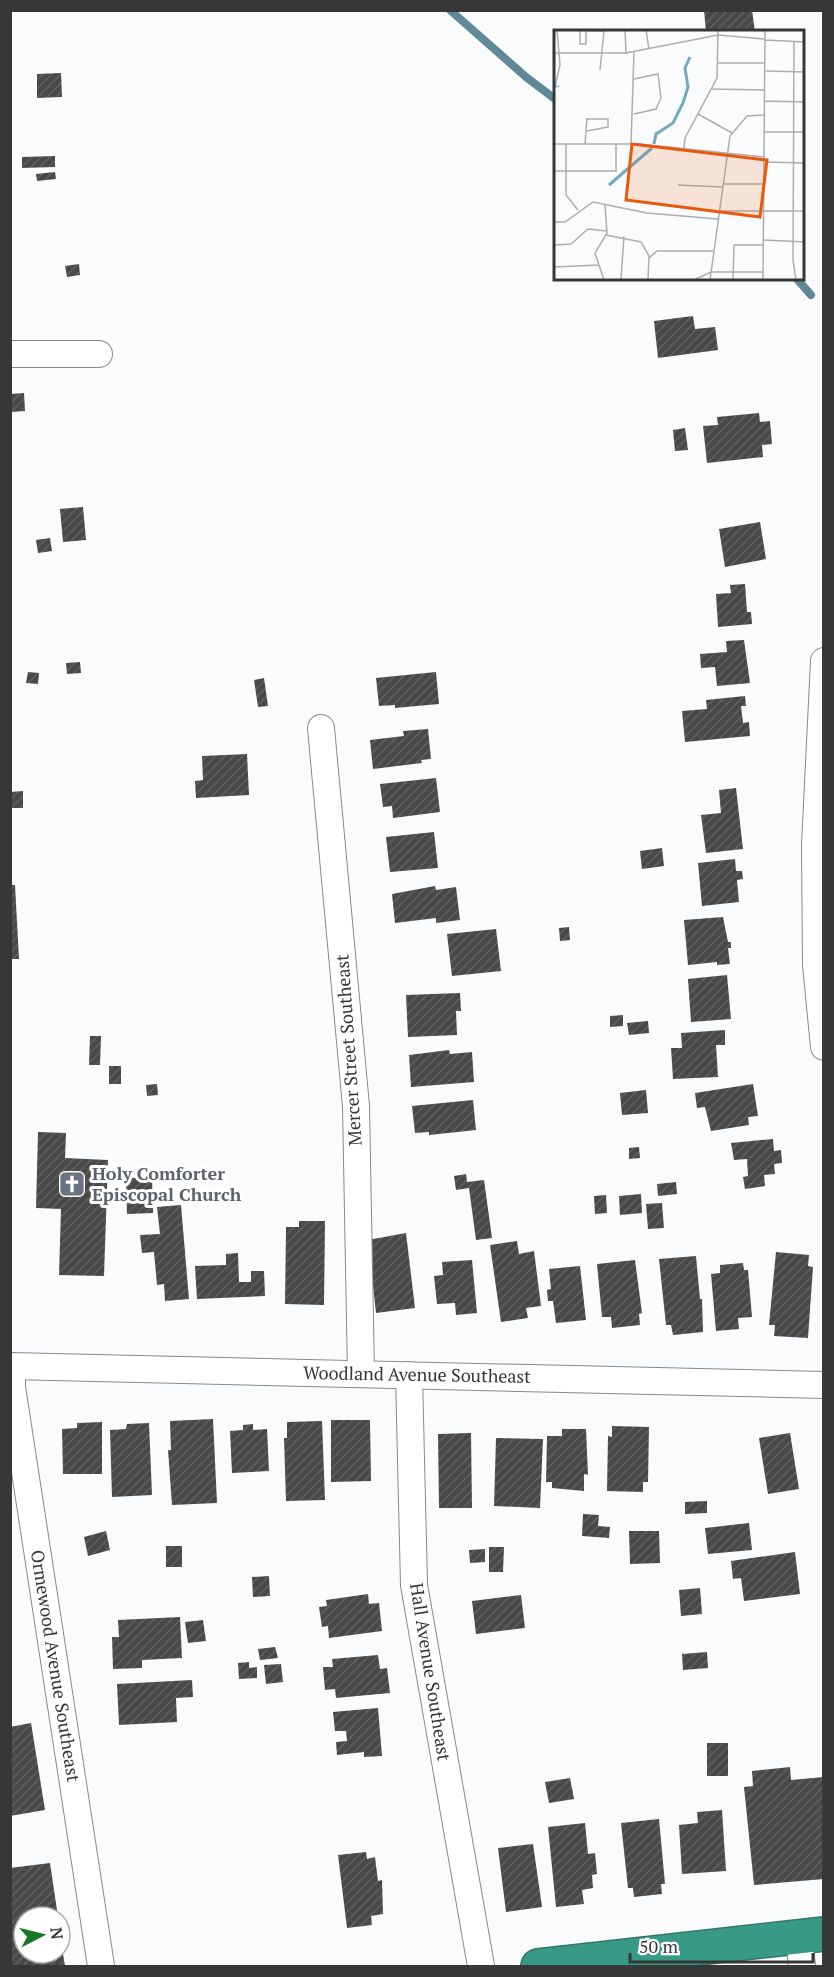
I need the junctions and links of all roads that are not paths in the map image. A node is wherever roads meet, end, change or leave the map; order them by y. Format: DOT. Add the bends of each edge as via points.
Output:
graph roads {
  1 [pos="10,354"];
  2 [pos="99,354"];
  3 [pos="824,661"];
  4 [pos="321,728"];
  5 [pos="821,745"];
  6 [pos="820,798"];
  7 [pos="824,874"];
  8 [pos="816,900"];
  9 [pos="824,1047"];
  10 [pos="11,1366"];
  11 [pos="361,1374"];
  12 [pos="409,1375"];
  13 [pos="824,1385"];
  14 [pos="808,1946"];
  15 [pos="100,1966"];
  16 [pos="481,1966"];
  17 [pos="538,1966"];
  1 -- 2 [label="street"];
  3 -- 5 [label="street"];
  4 -- 11 [label="street, Mercer Street Southeast" via="356,1106"];
  5 -- 6 [label="street"];
  6 -- 8 [label="street"];
  7 -- 8 [label="street"];
  8 -- 9 [label="street" via="816,965"];
  10 -- 11 [label="street, Woodland Avenue Southeast"];
  10 -- 15 [label="street, Ormewood Avenue Southeast"];
  11 -- 12 [label="street, Woodland Avenue Southeast"];
  12 -- 13 [label="street, Woodland Avenue Southeast"];
  12 -- 16 [label="street, Hall Avenue Southeast" via="414,1585"];
  14 -- 17 [label="highway"];
}
